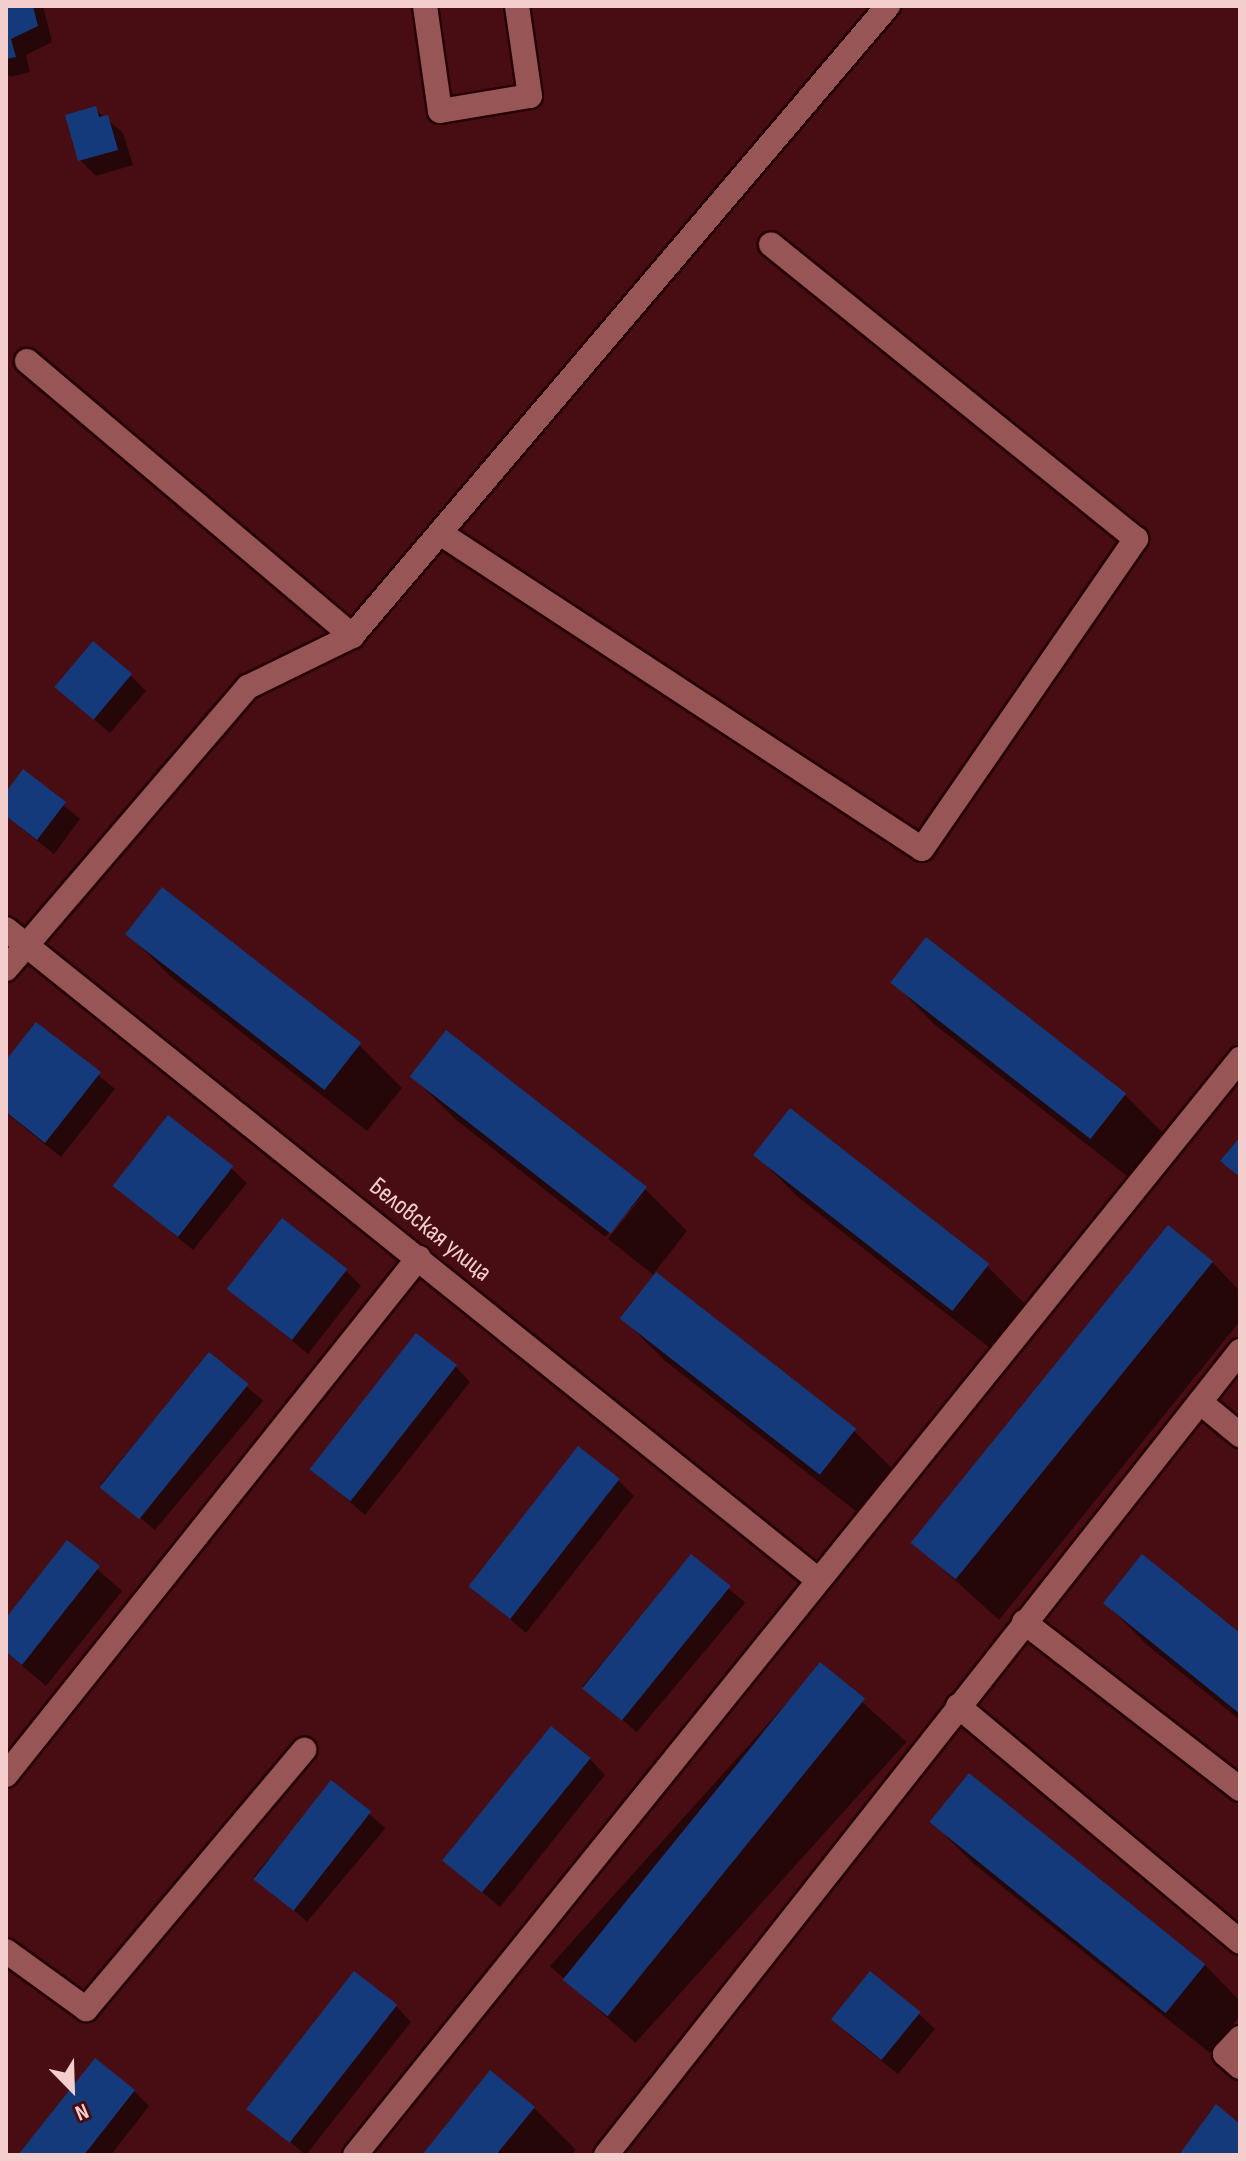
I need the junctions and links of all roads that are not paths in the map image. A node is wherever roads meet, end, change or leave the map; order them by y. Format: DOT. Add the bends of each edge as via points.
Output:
graph roads {
  1 [pos="425,6"];
  2 [pos="517,6"];
  3 [pos="888,6"];
  4 [pos="771,244"];
  5 [pos="27,361"];
  6 [pos="440,533"];
  7 [pos="352,636"];
  8 [pos="6,929"];
  9 [pos="26,944"];
  10 [pos="6,969"];
  11 [pos="1240,1059"];
  12 [pos="419,1257"];
  13 [pos="1240,1351"];
  14 [pos="1200,1402"];
  15 [pos="1240,1435"];
  16 [pos="817,1579"];
  17 [pos="1024,1622"];
  18 [pos="958,1706"];
  19 [pos="304,1750"];
  20 [pos="6,1775"];
  21 [pos="1240,1789"];
  22 [pos="1240,1942"];
  23 [pos="6,1951"];
  24 [pos="1240,2038"];
  25 [pos="1240,2067"];
  26 [pos="355,2155"];
  27 [pos="606,2155"];
  1 -- 2 [label="street" via="440,111 530,96"];
  3 -- 6 [label="street"];
  4 -- 6 [label="street" via="1136,539 922,849"];
  5 -- 7 [label="street"];
  6 -- 7 [label="street"];
  7 -- 9 [label="street" via="248,687"];
  8 -- 9 [label="street, Беловская улица"];
  9 -- 10 [label="street"];
  9 -- 12 [label="street, Беловская улица"];
  11 -- 16 [label="street"];
  12 -- 16 [label="street, Беловская улица"];
  12 -- 20 [label="street"];
  13 -- 14 [label="street"];
  14 -- 15 [label="street"];
  14 -- 17 [label="street"];
  16 -- 26 [label="street"];
  17 -- 18 [label="street"];
  17 -- 21 [label="street"];
  18 -- 22 [label="street"];
  18 -- 27 [label="street"];
  19 -- 23 [label="street" via="86,2009"];
  24 -- 25 [label="street" via="1225,2054"];
}
